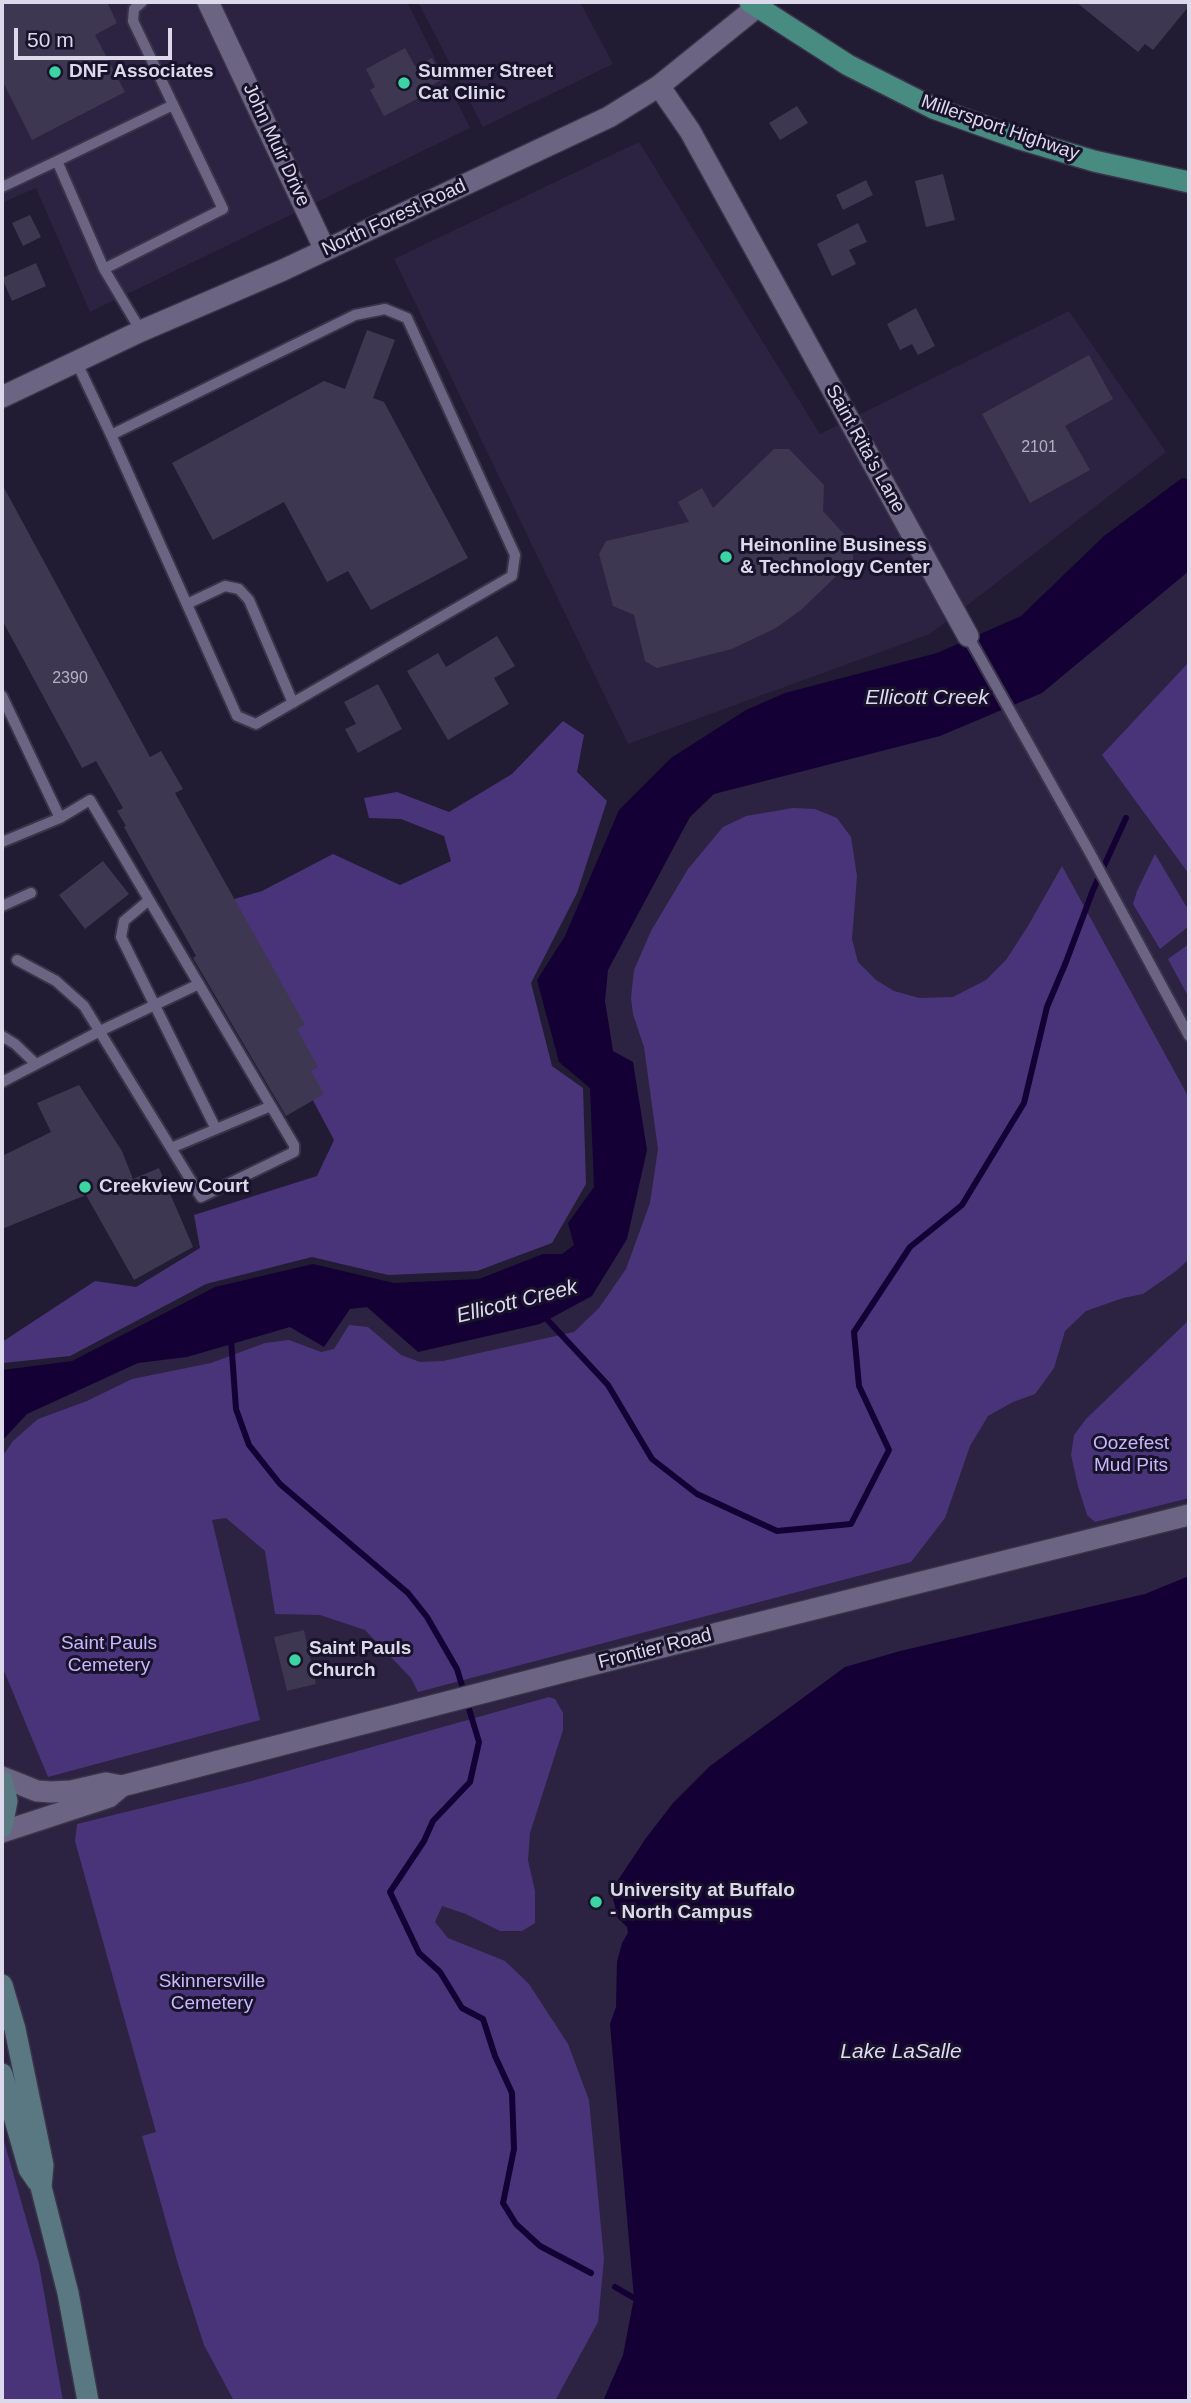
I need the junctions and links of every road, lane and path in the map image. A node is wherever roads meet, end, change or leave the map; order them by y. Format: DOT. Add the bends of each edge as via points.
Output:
graph roads {
  1 [pos="142,2"];
  2 [pos="208,2"];
  3 [pos="757,4"];
  4 [pos="659,86"];
  5 [pos="173,105"];
  6 [pos="57,161"];
  7 [pos="1189,182"];
  8 [pos="2,187"];
  9 [pos="325,250"];
  10 [pos="104,270"];
  11 [pos="141,331"];
  12 [pos="76,361"];
  13 [pos="2,397"];
  14 [pos="111,435"];
  15 [pos="187,604"];
  16 [pos="968,636"];
  17 [pos="2,696"];
  18 [pos="293,702"];
  19 [pos="60,818"];
  20 [pos="2,842"];
  21 [pos="31,892"];
  22 [pos="149,900"];
  23 [pos="2,906"];
  24 [pos="17,960"];
  25 [pos="199,984"];
  26 [pos="154,1005"];
  27 [pos="100,1031"];
  28 [pos="2,1036"];
  29 [pos="1189,1036"];
  30 [pos="36,1064"];
  31 [pos="2,1082"];
  32 [pos="271,1105"];
  33 [pos="216,1129"];
  34 [pos="171,1149"];
  35 [pos="1189,1515"];
  36 [pos="2,1779"];
  37 [pos="122,1786"];
  38 [pos="2,1827"];
  39 [pos="2,1832"];
  40 [pos="2,1985"];
  41 [pos="2,2074"];
  42 [pos="41,2187"];
  43 [pos="88,2401"];
  1 -- 5 [label="lane" via="134,9 133,21"];
  2 -- 9 [label="street, John Muir Drive"];
  3 -- 4 [label="street, North Forest Road"];
  3 -- 7 [label="main road, Millersport Highway" via="848,65 933,108 1094,161"];
  4 -- 9 [label="street, North Forest Road" via="609,117"];
  4 -- 16 [label="street, Saint Rita's Lane" via="690,131"];
  5 -- 6 [label="lane"];
  5 -- 10 [label="lane" via="223,209"];
  6 -- 8 [label="lane"];
  6 -- 10 [label="lane"];
  9 -- 11 [label="street, North Forest Road"];
  10 -- 11 [label="lane"];
  11 -- 12 [label="street, North Forest Road"];
  12 -- 13 [label="street, North Forest Road"];
  12 -- 14 [label="lane"];
  14 -- 15 [label="lane"];
  14 -- 18 [label="lane" via="355,315 385,309 407,318 515,555 512,576"];
  15 -- 18 [label="lane" via="225,586 239,589 249,600"];
  15 -- 18 [label="lane" via="237,716 256,724"];
  16 -- 29 [label="lane, Saint Rita's Lane"];
  17 -- 19 [label="lane"];
  19 -- 20 [label="lane"];
  19 -- 22 [label="lane" via="90,800"];
  21 -- 23 [label="lane"];
  22 -- 25 [label="lane"];
  22 -- 26 [label="lane" via="124,921 121,937"];
  24 -- 27 [label="lane" via="56,981 84,1006"];
  25 -- 26 [label="lane"];
  25 -- 32 [label="lane"];
  26 -- 27 [label="lane"];
  26 -- 33 [label="lane"];
  27 -- 30 [label="lane"];
  27 -- 34 [label="lane"];
  28 -- 30 [label="lane"];
  30 -- 31 [label="lane"];
  32 -- 33 [label="lane"];
  32 -- 34 [label="lane" via="294,1152 201,1198"];
  33 -- 34 [label="lane"];
  35 -- 37 [label="street, Frontier Road"];
  36 -- 37 [label="street, Frontier Road" via="51,1792 106,1783"];
  36 -- 38 [label="main road" via="7,1801"];
  37 -- 39 [label="street, Frontier Road" via="109,1797"];
  40 -- 42 [label="main road" via="43,2165"];
  41 -- 42 [label="main road" via="29,2169"];
  42 -- 43 [label="main road" via="68,2293"];
}
